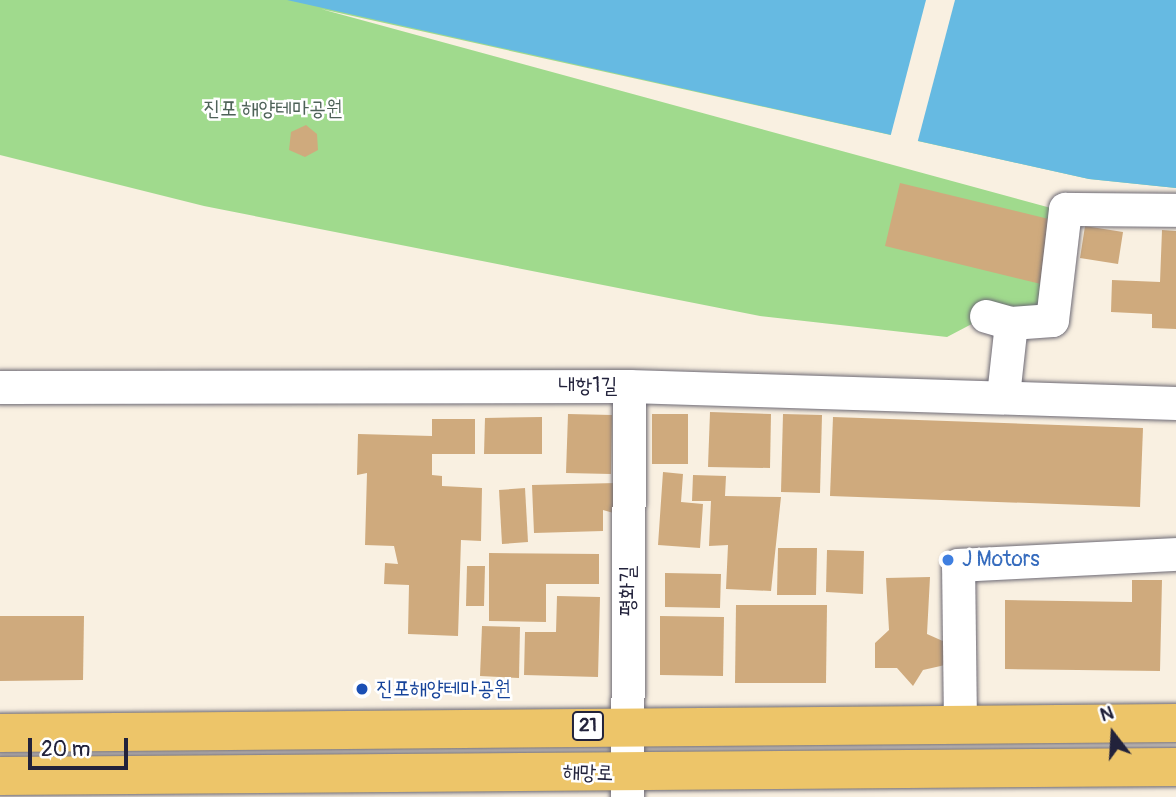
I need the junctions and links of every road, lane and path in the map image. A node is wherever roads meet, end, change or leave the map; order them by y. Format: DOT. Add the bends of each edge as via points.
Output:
graph roads {
  1 [pos="1176,210"];
  2 [pos="629,386"];
  3 [pos="0,387"];
  4 [pos="1003,396"];
  5 [pos="1176,403"];
  6 [pos="1176,554"];
  7 [pos="1176,723"];
  8 [pos="628,724"];
  9 [pos="960,724"];
  10 [pos="0,733"];
  11 [pos="1176,767"];
  12 [pos="0,776"];
  13 [pos="627,786"];
  1 -- 4 [label="street" via="1065,209 1052,320 999,319"];
  2 -- 3 [label="street, 내항1길"];
  2 -- 4 [label="street, 내항1길"];
  2 -- 8 [label="street, 평화길"];
  4 -- 5 [label="street, 내항1길"];
  6 -- 9 [label="street" via="958,565"];
  7 -- 9 [label="main road, 21"];
  8 -- 9 [label="main road, 21"];
  8 -- 10 [label="main road, 21"];
  8 -- 13 [label="street, 평화길"];
  11 -- 13 [label="main road, 해망로 / 21"];
  12 -- 13 [label="main road, 해망로 / 21"];
}
